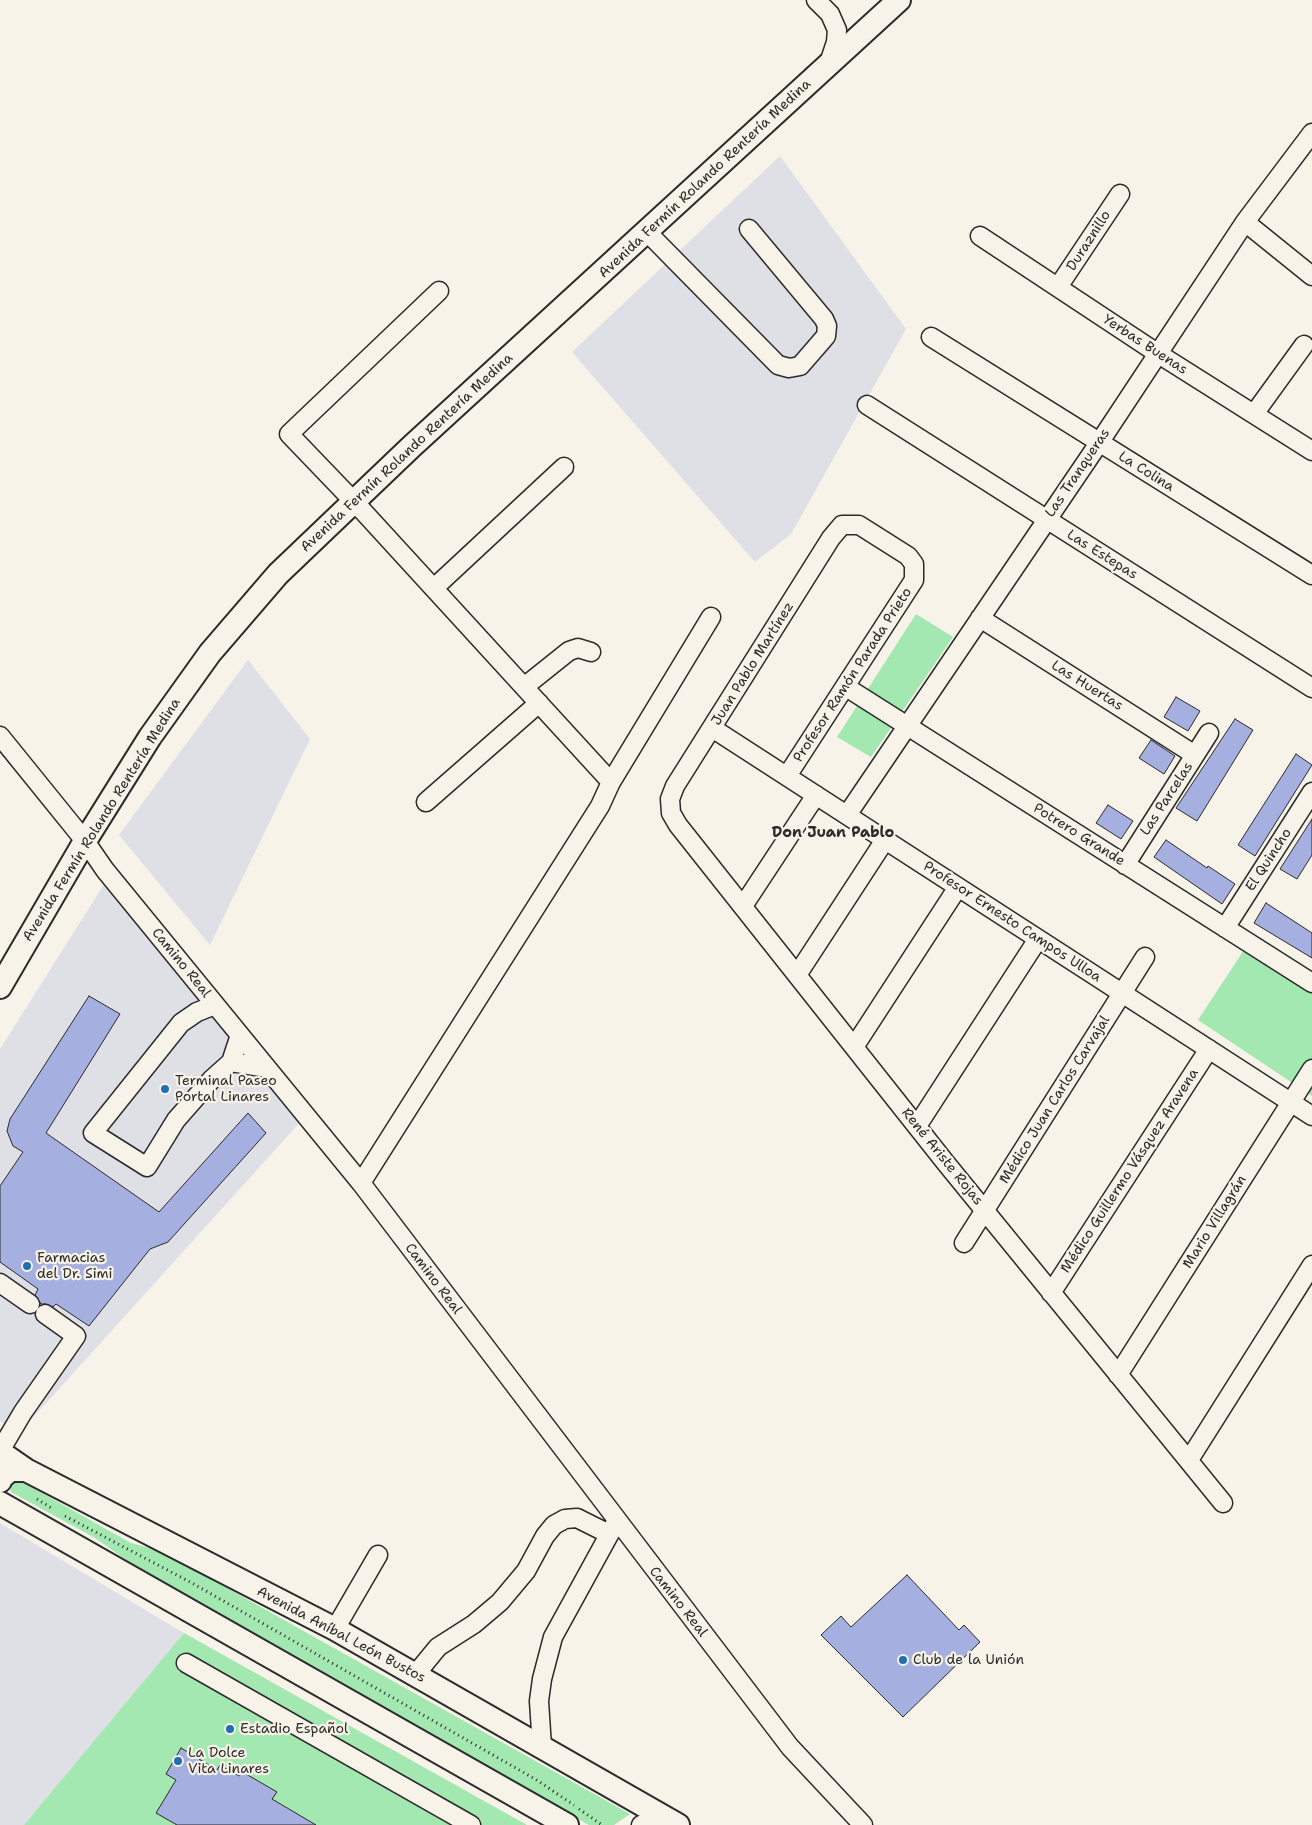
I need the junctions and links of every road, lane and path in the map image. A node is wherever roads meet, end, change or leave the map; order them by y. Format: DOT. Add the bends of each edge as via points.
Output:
graph roads {
  1 [pos="816,0"];
  2 [pos="899,0"];
  3 [pos="828,66"];
  4 [pos="1312,133"];
  5 [pos="1120,194"];
  6 [pos="1245,222"];
  7 [pos="749,229"];
  8 [pos="647,232"];
  9 [pos="980,236"];
  10 [pos="1312,276"];
  11 [pos="1058,288"];
  12 [pos="439,291"];
  13 [pos="931,337"];
  14 [pos="1304,345"];
  15 [pos="1157,354"];
  16 [pos="867,404"];
  17 [pos="1254,414"];
  18 [pos="1099,443"];
  19 [pos="1312,450"];
  20 [pos="564,467"];
  21 [pos="354,502"];
  22 [pos="1047,520"];
  23 [pos="916,573"];
  24 [pos="1312,575"];
  25 [pos="434,588"];
  26 [pos="711,617"];
  27 [pos="980,618"];
  28 [pos="591,652"];
  29 [pos="524,687"];
  30 [pos="846,688"];
  31 [pos="1312,688"];
  32 [pos="539,703"];
  33 [pos="906,726"];
  34 [pos="712,728"];
  35 [pos="1209,733"];
  36 [pos="0,736"];
  37 [pos="1195,755"];
  38 [pos="786,776"];
  39 [pos="611,782"];
  40 [pos="1312,792"];
  41 [pos="816,795"];
  42 [pos="426,802"];
  43 [pos="670,806"];
  44 [pos="847,815"];
  45 [pos="885,840"];
  46 [pos="85,841"];
  47 [pos="1125,864"];
  48 [pos="958,887"];
  49 [pos="743,906"];
  50 [pos="1225,928"];
  51 [pos="1038,939"];
  52 [pos="1145,957"];
  53 [pos="797,975"];
  54 [pos="1312,983"];
  55 [pos="1,984"];
  56 [pos="198,984"];
  57 [pos="1122,993"];
  58 [pos="215,1005"];
  59 [pos="189,1017"];
  60 [pos="240,1035"];
  61 [pos="854,1047"];
  62 [pos="1209,1049"];
  63 [pos="231,1062"];
  64 [pos="267,1068"];
  65 [pos="1312,1069"];
  66 [pos="1291,1102"];
  67 [pos="1312,1116"];
  68 [pos="917,1126"];
  69 [pos="361,1183"];
  70 [pos="985,1210"];
  71 [pos="964,1243"];
  72 [pos="1312,1265"];
  73 [pos="0,1283"];
  74 [pos="1051,1293"];
  75 [pos="30,1304"];
  76 [pos="46,1314"];
  77 [pos="1118,1374"];
  78 [pos="0,1451"];
  79 [pos="1189,1460"];
  80 [pos="26,1470"];
  81 [pos="0,1482"];
  82 [pos="36,1498"];
  83 [pos="0,1502"];
  84 [pos="1223,1503"];
  85 [pos="613,1528"];
  86 [pos="378,1555"];
  87 [pos="335,1629"];
  88 [pos="186,1663"];
  89 [pos="415,1675"];
  90 [pos="542,1747"];
  91 [pos="669,1820"];
  92 [pos="471,1825"];
  93 [pos="567,1825"];
  94 [pos="602,1825"];
  95 [pos="641,1825"];
  96 [pos="863,1825"];
  1 -- 3 [label="street" via="830,14 837,30"];
  2 -- 3 [label="main road, Avenida Fermín Rolando Rentería Medina"];
  3 -- 8 [label="main road, Avenida Fermín Rolando Rentería Medina"];
  4 -- 6 [label="street, Las Tranqueras"];
  5 -- 11 [label="street, Duraznillo"];
  6 -- 10 [label="street"];
  6 -- 15 [label="street, Las Tranqueras"];
  7 -- 8 [label="street" via="828,326 826,336 800,366 788,368 778,365"];
  8 -- 21 [label="main road, Avenida Fermín Rolando Rentería Medina"];
  9 -- 11 [label="street, Yerbas Buenas"];
  11 -- 15 [label="street, Yerbas Buenas"];
  12 -- 21 [label="street" via="289,434"];
  13 -- 18 [label="street, La Colina"];
  14 -- 17 [label="street"];
  15 -- 17 [label="street, Yerbas Buenas"];
  15 -- 18 [label="street, Las Tranqueras"];
  16 -- 22 [label="street, Las Estepas"];
  17 -- 19 [label="street, Yerbas Buenas"];
  18 -- 22 [label="street, Las Tranqueras"];
  18 -- 24 [label="street, La Colina"];
  20 -- 25 [label="street"];
  21 -- 25 [label="street"];
  21 -- 46 [label="main road, Avenida Fermín Rolando Rentería Medina" via="278,574 210,653 150,737"];
  22 -- 27 [label="street, Las Tranqueras"];
  22 -- 31 [label="street, Las Estepas"];
  23 -- 30 [label="street, Profesor Ramón Parada Prieto" via="911,588"];
  23 -- 34 [label="street, Juan Pablo Martínez" via="908,556 860,525 842,525"];
  25 -- 29 [label="street"];
  26 -- 39 [label="street"];
  27 -- 33 [label="street, Las Tranqueras"];
  27 -- 37 [label="street, Las Huertas"];
  28 -- 29 [label="street" via="578,648 569,651"];
  29 -- 32 [label="street"];
  30 -- 33 [label="street, Potrero Grande"];
  30 -- 38 [label="street, Profesor Ramón Parada Prieto"];
  32 -- 39 [label="street"];
  32 -- 42 [label="street"];
  33 -- 44 [label="street, Las Tranqueras"];
  33 -- 47 [label="street, Potrero Grande"];
  34 -- 38 [label="street, Profesor Ernesto Campos Ulloa"];
  34 -- 43 [label="street, Juan Pablo Martínez" via="675,786"];
  35 -- 37 [label="street, Las Parcelas"];
  36 -- 46 [label="street, Camino Real"];
  37 -- 47 [label="street, Las Parcelas"];
  38 -- 41 [label="street, Profesor Ernesto Campos Ulloa"];
  39 -- 69 [label="street" via="600,806"];
  40 -- 50 [label="street, El Quincho"];
  41 -- 44 [label="street, Profesor Ernesto Campos Ulloa"];
  41 -- 49 [label="street"];
  43 -- 49 [label="street, René Ariste Rojas" via="678,825"];
  44 -- 45 [label="street, Profesor Ernesto Campos Ulloa"];
  45 -- 48 [label="street, Profesor Ernesto Campos Ulloa"];
  45 -- 53 [label="street"];
  46 -- 55 [label="main road, Avenida Fermín Rolando Rentería Medina"];
  46 -- 56 [label="street, Camino Real"];
  47 -- 50 [label="street, Potrero Grande"];
  48 -- 51 [label="street, Profesor Ernesto Campos Ulloa"];
  48 -- 61 [label="street"];
  49 -- 53 [label="street, René Ariste Rojas"];
  50 -- 54 [label="street, Potrero Grande"];
  51 -- 57 [label="street, Profesor Ernesto Campos Ulloa"];
  51 -- 68 [label="street"];
  52 -- 57 [label="street, Médico Juan Carlos Carvajal"];
  53 -- 61 [label="street, René Ariste Rojas"];
  56 -- 58 [label="street, Camino Real"];
  56 -- 59 [label="street"];
  57 -- 62 [label="street, Profesor Ernesto Campos Ulloa"];
  57 -- 70 [label="street, Médico Juan Carlos Carvajal"];
  58 -- 59 [label="street"];
  58 -- 60 [label="street, Camino Real"];
  59 -- 63 [label="street" via="174,1030 93,1134 147,1167 176,1120"];
  60 -- 63 [label="street"];
  60 -- 64 [label="street, Camino Real"];
  61 -- 68 [label="street, René Ariste Rojas"];
  62 -- 66 [label="street, Profesor Ernesto Campos Ulloa"];
  62 -- 74 [label="street, Médico Guillermo Vásquez Aravena"];
  63 -- 64 [label="street"];
  64 -- 69 [label="street, Camino Real"];
  65 -- 66 [label="street, Mario Villagrán"];
  66 -- 67 [label="street, Profesor Ernesto Campos Ulloa"];
  66 -- 77 [label="street, Mario Villagrán"];
  68 -- 70 [label="street, René Ariste Rojas"];
  69 -- 85 [label="street, Camino Real"];
  70 -- 71 [label="street, Médico Juan Carlos Carvajal"];
  70 -- 74 [label="street, René Ariste Rojas"];
  72 -- 79 [label="street"];
  73 -- 75 [label="street"];
  74 -- 77 [label="street, René Ariste Rojas"];
  76 -- 78 [label="street" via="76,1336"];
  77 -- 79 [label="street, René Ariste Rojas"];
  78 -- 80 [label="main road, Avenida Aníbal León Bustos"];
  79 -- 84 [label="street, René Ariste Rojas"];
  80 -- 81 [label="main road" via="10,1470"];
  80 -- 87 [label="main road, Avenida Aníbal León Bustos"];
  82 -- 94 [label="path" via="535,1779"];
  83 -- 93 [label="main road"];
  85 -- 89 [label="street" via="577,1518 565,1519 554,1525 526,1571 500,1602 474,1624 438,1647"];
  85 -- 90 [label="street" via="553,1637 546,1658 540,1693"];
  85 -- 96 [label="street, Camino Real" via="790,1747"];
  86 -- 87 [label="street"];
  87 -- 89 [label="main road, Avenida Aníbal León Bustos"];
  88 -- 92 [label="street"];
  89 -- 90 [label="main road, Avenida Aníbal León Bustos"];
  90 -- 91 [label="main road, Avenida Aníbal León Bustos"];
  91 -- 95 [label="street"];
}
